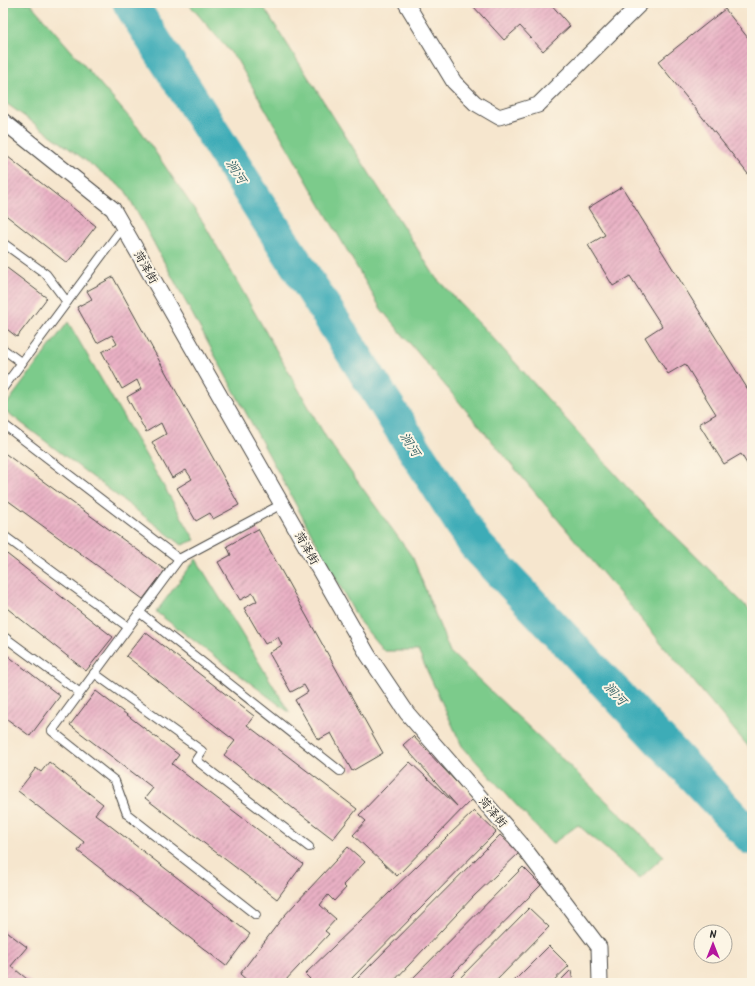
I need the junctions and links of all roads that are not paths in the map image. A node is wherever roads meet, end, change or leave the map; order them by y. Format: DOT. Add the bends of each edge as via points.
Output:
graph roads {
  1 [pos="406,3"];
  2 [pos="641,3"];
  3 [pos="3,121"];
  4 [pos="123,227"];
  5 [pos="3,243"];
  6 [pos="67,302"];
  7 [pos="3,349"];
  8 [pos="22,363"];
  9 [pos="3,388"];
  10 [pos="3,424"];
  11 [pos="282,504"];
  12 [pos="3,535"];
  13 [pos="179,559"];
  14 [pos="139,612"];
  15 [pos="128,627"];
  16 [pos="3,636"];
  17 [pos="94,673"];
  18 [pos="80,692"];
  19 [pos="340,771"];
  20 [pos="309,847"];
  21 [pos="256,915"];
  22 [pos="600,983"];
  1 -- 2 [label="street" via="454,82 475,103 499,118 538,105"];
  3 -- 4 [label="street, 菏泽街" via="113,209"];
  4 -- 6 [label="lane"];
  4 -- 11 [label="street, 菏泽街"];
  5 -- 6 [label="lane" via="46,274"];
  6 -- 8 [label="lane"];
  7 -- 8 [label="lane"];
  8 -- 9 [label="lane"];
  10 -- 13 [label="lane"];
  11 -- 13 [label="lane"];
  11 -- 22 [label="street, 菏泽街" via="368,655 407,713 520,844 599,947"];
  12 -- 15 [label="lane"];
  13 -- 14 [label="lane"];
  14 -- 15 [label="lane"];
  14 -- 19 [label="lane"];
  15 -- 17 [label="lane"];
  16 -- 18 [label="lane"];
  17 -- 18 [label="lane"];
  17 -- 20 [label="lane" via="202,751 196,760"];
  18 -- 21 [label="lane" via="52,731 115,781 127,814"];
}
